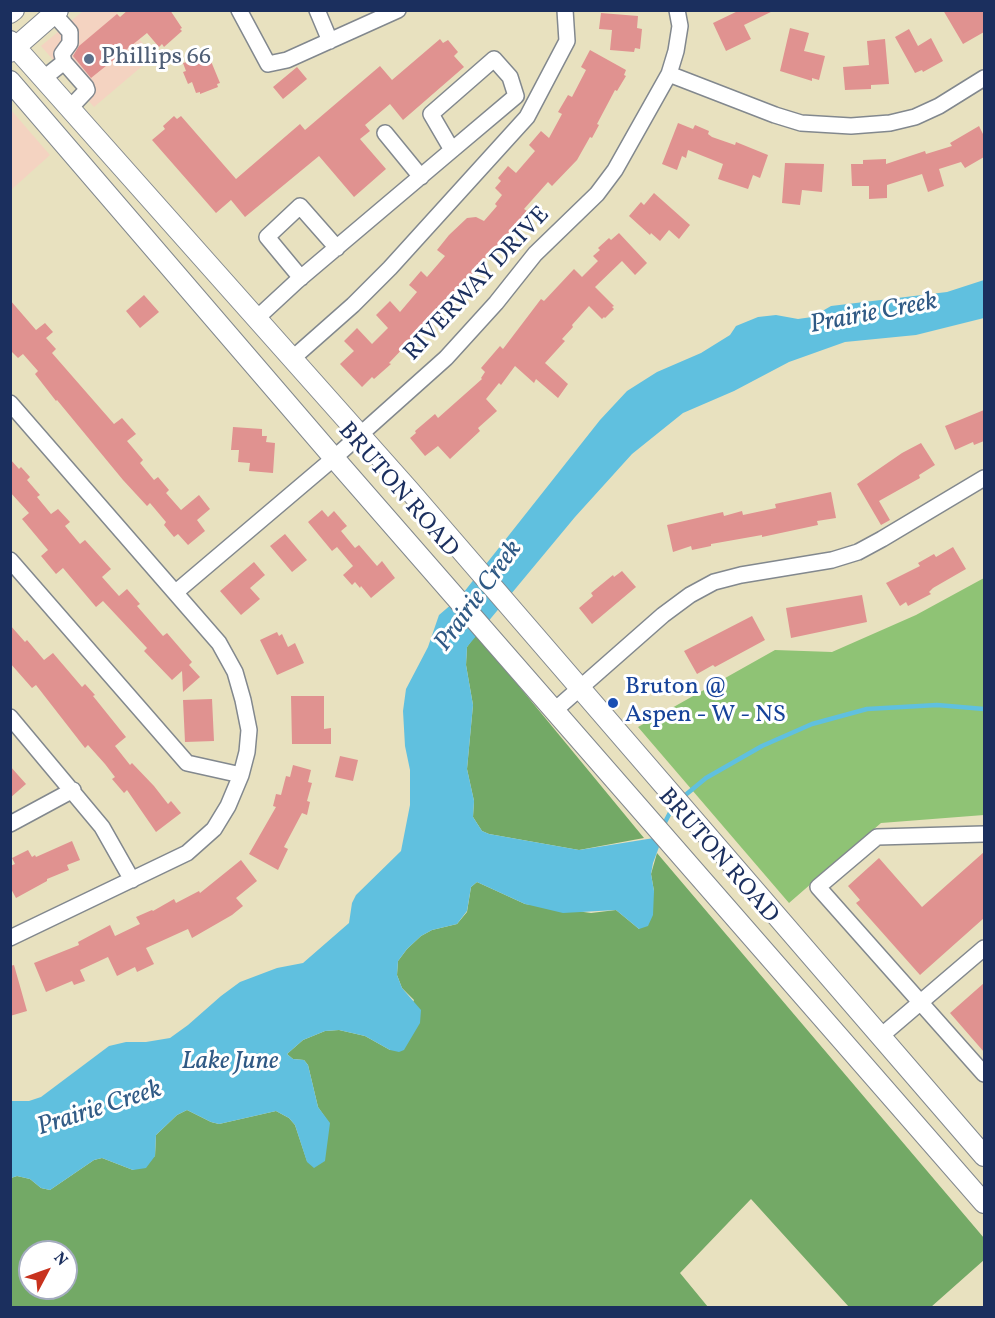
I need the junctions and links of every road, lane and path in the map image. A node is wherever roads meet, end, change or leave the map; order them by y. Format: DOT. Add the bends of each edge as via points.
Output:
graph roads {
  1 [pos="14,10"];
  2 [pos="239,10"];
  3 [pos="317,10"];
  4 [pos="398,10"];
  5 [pos="565,10"];
  6 [pos="677,10"];
  7 [pos="56,12"];
  8 [pos="10,14"];
  9 [pos="330,41"];
  10 [pos="12,47"];
  11 [pos="64,62"];
  12 [pos="669,74"];
  13 [pos="44,78"];
  14 [pos="984,78"];
  15 [pos="10,81"];
  16 [pos="70,108"];
  17 [pos="385,133"];
  18 [pos="452,150"];
  19 [pos="421,177"];
  20 [pos="337,248"];
  21 [pos="301,278"];
  22 [pos="257,318"];
  23 [pos="293,358"];
  24 [pos="10,403"];
  25 [pos="360,435"];
  26 [pos="334,458"];
  27 [pos="984,478"];
  28 [pos="10,560"];
  29 [pos="176,592"];
  30 [pos="581,688"];
  31 [pos="555,710"];
  32 [pos="10,717"];
  33 [pos="241,775"];
  34 [pos="73,790"];
  35 [pos="10,824"];
  36 [pos="984,834"];
  37 [pos="132,880"];
  38 [pos="10,938"];
  39 [pos="984,948"];
  40 [pos="920,1003"];
  41 [pos="881,1036"];
  42 [pos="857,1057"];
  43 [pos="984,1074"];
  44 [pos="984,1156"];
  45 [pos="984,1203"];
  1 -- 8 [label="main road"];
  2 -- 9 [label="street" via="268,64"];
  3 -- 9 [label="street"];
  4 -- 9 [label="street"];
  5 -- 23 [label="street" via="567,41 527,117 353,305"];
  6 -- 12 [label="street, RIVERWAY DRIVE" via="676,51"];
  7 -- 10 [label="main road"];
  7 -- 11 [label="street" via="70,32 70,43 62,54"];
  10 -- 13 [label="main road, BRUTON ROAD"];
  11 -- 13 [label="street"];
  11 -- 16 [label="street" via="87,90"];
  12 -- 14 [label="street" via="793,120 851,126 915,117"];
  12 -- 25 [label="street, RIVERWAY DRIVE" via="615,170 597,194 535,254 446,358"];
  13 -- 16 [label="main road, BRUTON ROAD"];
  15 -- 26 [label="main road, BRUTON ROAD"];
  16 -- 22 [label="main road, BRUTON ROAD"];
  17 -- 19 [label="street"];
  18 -- 18 [label="street" via="516,96 510,76 494,59 431,114"];
  18 -- 19 [label="street"];
  19 -- 20 [label="street"];
  20 -- 21 [label="street"];
  20 -- 21 [label="street" via="300,206 267,237"];
  21 -- 22 [label="street"];
  22 -- 23 [label="main road, BRUTON ROAD"];
  23 -- 25 [label="main road, BRUTON ROAD"];
  24 -- 29 [label="street"];
  25 -- 26 [label="street, RIVERWAY DRIVE"];
  25 -- 30 [label="main road, BRUTON ROAD"];
  26 -- 29 [label="street, RIVERWAY DRIVE"];
  26 -- 31 [label="main road, BRUTON ROAD"];
  27 -- 30 [label="street" via="858,552 714,582 663,615"];
  28 -- 33 [label="street" via="182,758 191,765"];
  29 -- 33 [label="street" via="219,643 234,672 249,730"];
  30 -- 31 [label="street"];
  30 -- 41 [label="main road, BRUTON ROAD"];
  31 -- 42 [label="main road, BRUTON ROAD"];
  32 -- 34 [label="street"];
  33 -- 37 [label="street" via="214,829 187,853"];
  34 -- 35 [label="street"];
  34 -- 37 [label="street" via="102,826"];
  36 -- 40 [label="street" via="878,837 818,887"];
  37 -- 38 [label="street"];
  39 -- 40 [label="street"];
  40 -- 41 [label="street"];
  40 -- 43 [label="street"];
  41 -- 42 [label="main road"];
  41 -- 44 [label="main road, BRUTON ROAD"];
  42 -- 45 [label="main road, BRUTON ROAD"];
}
